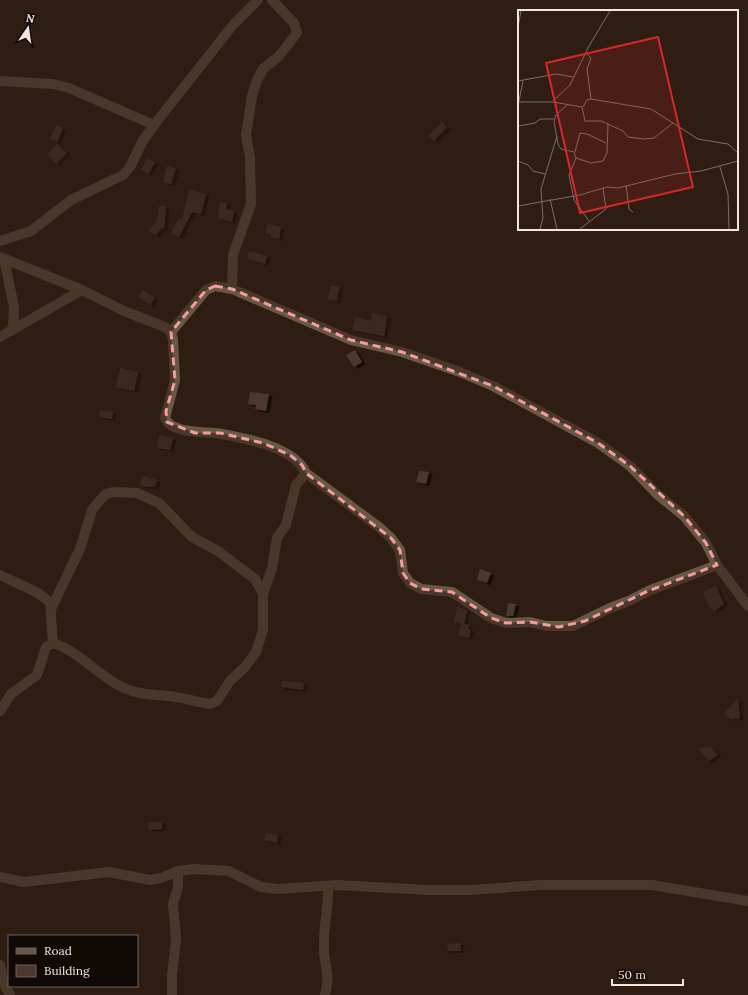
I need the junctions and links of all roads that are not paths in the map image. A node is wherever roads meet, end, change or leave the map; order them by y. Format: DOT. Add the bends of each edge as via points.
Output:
graph roads {
  1 [pos="258,0"];
  2 [pos="272,0"];
  3 [pos="0,81"];
  4 [pos="154,124"];
  5 [pos="0,241"];
  6 [pos="2,258"];
  7 [pos="232,289"];
  8 [pos="82,290"];
  9 [pos="13,328"];
  10 [pos="171,332"];
  11 [pos="0,337"];
  12 [pos="306,473"];
  13 [pos="717,565"];
  14 [pos="0,575"];
  15 [pos="263,594"];
  16 [pos="748,606"];
  17 [pos="51,609"];
  18 [pos="53,643"];
  19 [pos="0,711"];
  20 [pos="178,871"];
  21 [pos="0,877"];
  22 [pos="328,886"];
  23 [pos="748,901"];
  24 [pos="0,965"];
  25 [pos="10,995"];
  26 [pos="172,995"];
  27 [pos="325,995"];
  1 -- 4 [label="street" via="233,25"];
  2 -- 7 [label="street" via="294,23 297,32 263,70 252,96 246,135 250,157 251,204 233,255"];
  3 -- 4 [label="street" via="53,84 69,88"];
  4 -- 5 [label="street" via="123,175 71,200 31,231"];
  6 -- 8 [label="street"];
  6 -- 9 [label="street" via="14,307"];
  7 -- 10 [label="street" via="215,286 206,290"];
  7 -- 13 [label="street" via="351,340 402,352 493,386 598,443 630,466 658,495 684,516 706,543"];
  8 -- 9 [label="street"];
  8 -- 10 [label="street"];
  9 -- 11 [label="street"];
  10 -- 12 [label="street" via="176,380 166,411 166,422 195,433 220,433 263,443 290,455 302,465"];
  12 -- 13 [label="street" via="391,538 400,550 403,573 410,583 421,589 452,592 491,618 506,623 530,622 547,626 573,626 648,591"];
  12 -- 15 [label="street" via="296,485 286,525 277,538 272,568"];
  13 -- 16 [label="street"];
  14 -- 17 [label="street" via="38,593 50,602"];
  15 -- 17 [label="street" via="255,579 218,551 192,536 159,503 137,493 113,492 106,494 92,510 80,549"];
  15 -- 18 [label="street" via="263,630 256,652 230,682 217,702 210,704 168,696 139,694 121,687 69,650"];
  17 -- 18 [label="street"];
  18 -- 19 [label="street" via="46,647 37,675 11,694"];
  20 -- 21 [label="street" via="150,880 109,872 24,882"];
  20 -- 22 [label="street" via="229,871 267,888"];
  20 -- 26 [label="street" via="178,888 173,904 176,938"];
  22 -- 23 [label="street" via="470,890 540,885 652,885"];
  22 -- 27 [label="street" via="324,950 329,981"];
  24 -- 25 [label="street" via="4,984"];
}
